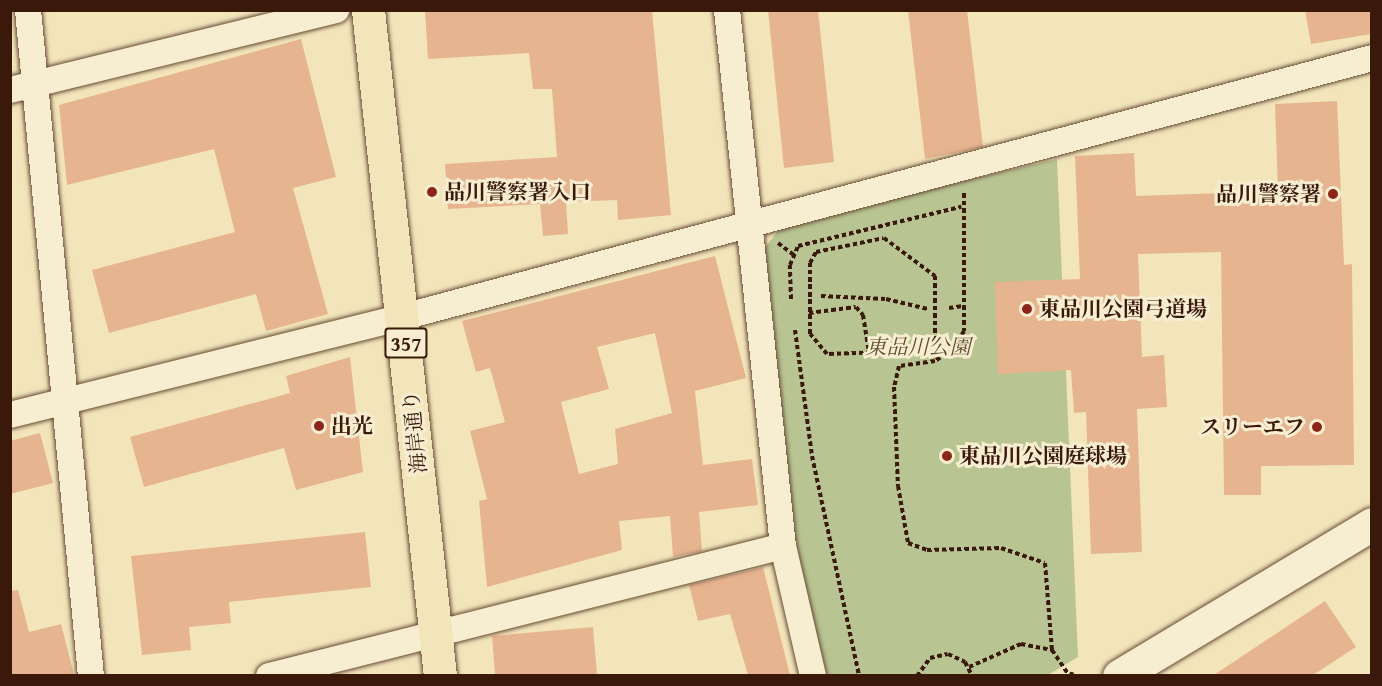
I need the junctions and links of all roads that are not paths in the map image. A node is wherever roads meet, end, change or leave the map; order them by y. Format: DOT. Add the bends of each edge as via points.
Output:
graph roads {
  1 [pos="28,10"];
  2 [pos="336,10"];
  3 [pos="368,10"];
  4 [pos="727,10"];
  5 [pos="1371,58"];
  6 [pos="35,83"];
  7 [pos="10,90"];
  8 [pos="747,221"];
  9 [pos="403,317"];
  10 [pos="67,401"];
  11 [pos="10,415"];
  12 [pos="1371,524"];
  13 [pos="783,546"];
  14 [pos="435,632"];
  15 [pos="91,675"];
  16 [pos="269,675"];
  17 [pos="440,675"];
  18 [pos="813,675"];
  19 [pos="1119,675"];
  1 -- 6 [label="street"];
  2 -- 6 [label="street"];
  3 -- 9 [label="highway, 海岸通り / 357"];
  4 -- 8 [label="street"];
  5 -- 8 [label="street"];
  6 -- 7 [label="street"];
  6 -- 10 [label="street"];
  8 -- 9 [label="street"];
  8 -- 13 [label="street"];
  9 -- 10 [label="street"];
  9 -- 14 [label="highway, 海岸通り / 357"];
  10 -- 11 [label="street"];
  10 -- 15 [label="street"];
  12 -- 19 [label="street"];
  13 -- 14 [label="street"];
  13 -- 18 [label="street"];
  14 -- 16 [label="street"];
  14 -- 17 [label="highway, 海岸通り / 357"];
}
